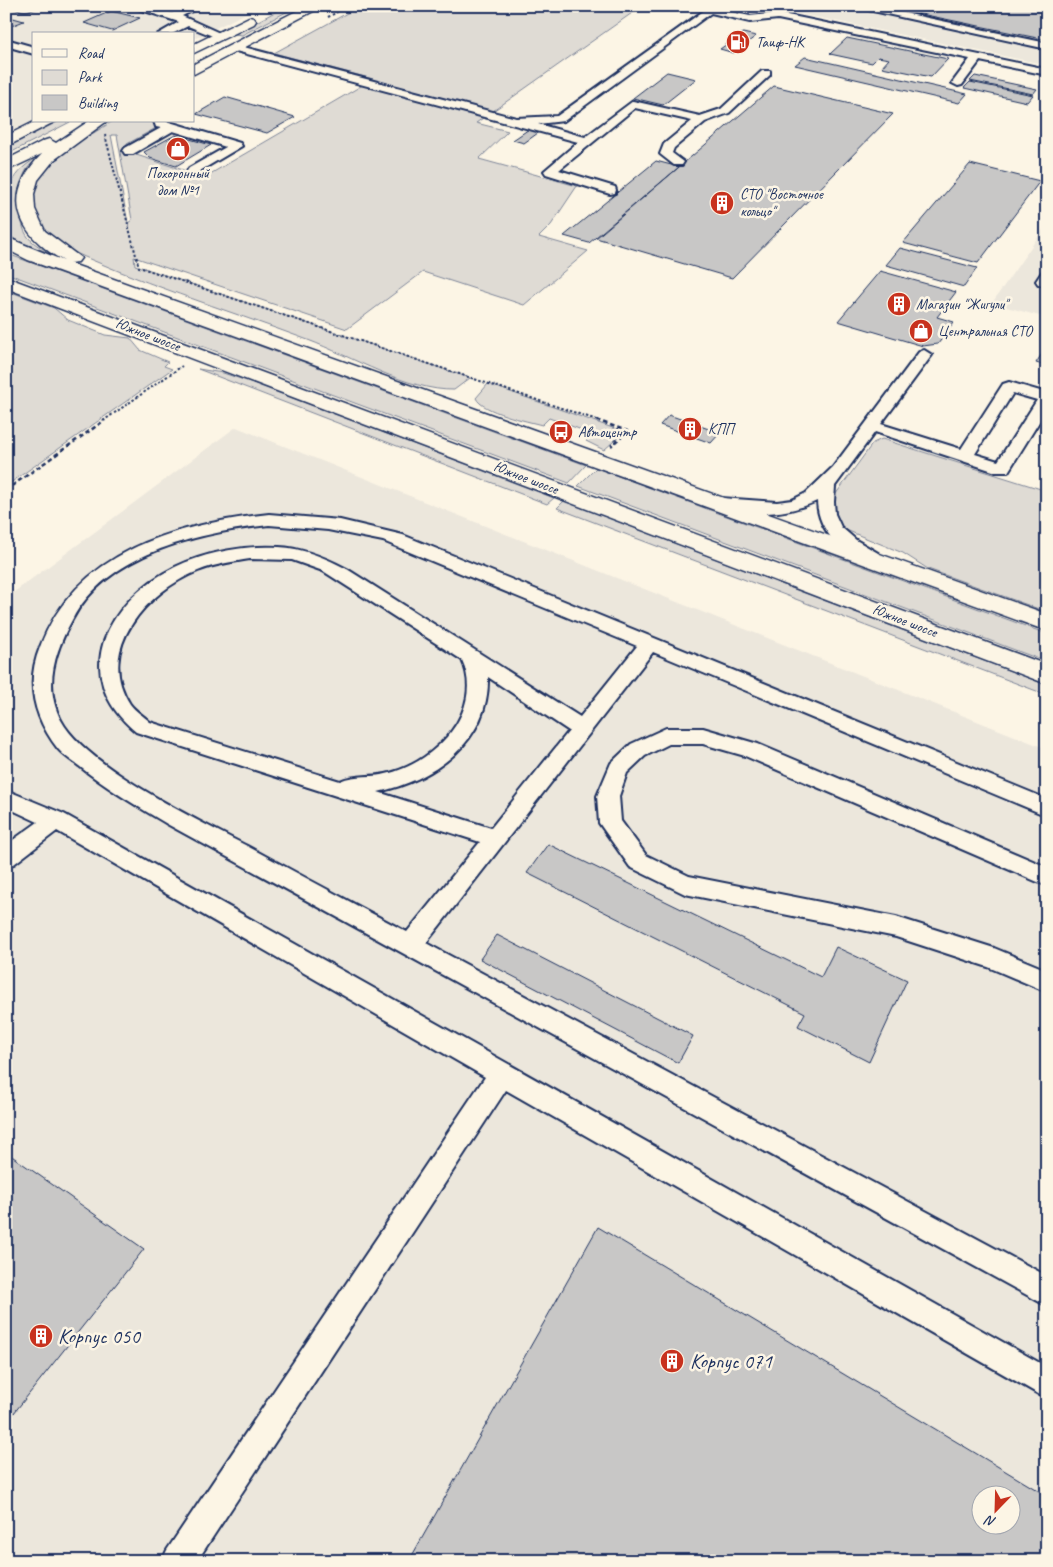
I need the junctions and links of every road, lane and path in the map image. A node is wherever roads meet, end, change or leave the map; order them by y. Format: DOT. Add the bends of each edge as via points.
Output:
graph roads {
  1 [pos="18,6"];
  2 [pos="31,6"];
  3 [pos="134,6"];
  4 [pos="318,6"];
  5 [pos="691,6"];
  6 [pos="855,6"];
  7 [pos="192,7"];
  8 [pos="709,10"];
  9 [pos="261,15"];
  10 [pos="173,16"];
  11 [pos="187,22"];
  12 [pos="167,32"];
  13 [pos="219,36"];
  14 [pos="6,42"];
  15 [pos="1047,46"];
  16 [pos="195,48"];
  17 [pos="236,48"];
  18 [pos="32,50"];
  19 [pos="977,58"];
  20 [pos="195,69"];
  21 [pos="1047,72"];
  22 [pos="766,73"];
  23 [pos="958,83"];
  24 [pos="701,120"];
  25 [pos="47,122"];
  26 [pos="93,122"];
  27 [pos="99,122"];
  28 [pos="160,122"];
  29 [pos="516,122"];
  30 [pos="172,127"];
  31 [pos="588,141"];
  32 [pos="6,142"];
  33 [pos="130,151"];
  34 [pos="678,162"];
  35 [pos="6,166"];
  36 [pos="193,172"];
  37 [pos="610,190"];
  38 [pos="6,242"];
  39 [pos="1047,275"];
  40 [pos="6,282"];
  41 [pos="1047,282"];
  42 [pos="168,304"];
  43 [pos="924,355"];
  44 [pos="871,426"];
  45 [pos="965,456"];
  46 [pos="827,488"];
  47 [pos="714,501"];
  48 [pos="890,566"];
  49 [pos="1047,623"];
  50 [pos="650,643"];
  51 [pos="469,655"];
  52 [pos="1047,675"];
  53 [pos="582,729"];
  54 [pos="328,784"];
  55 [pos="6,798"];
  56 [pos="1047,808"];
  57 [pos="56,820"];
  58 [pos="496,838"];
  59 [pos="6,858"];
  60 [pos="1047,877"];
  61 [pos="410,946"];
  62 [pos="1047,981"];
  63 [pos="502,1074"];
  64 [pos="1047,1292"];
  65 [pos="1047,1384"];
  66 [pos="178,1561"];
  1 -- 2 [label="street"];
  3 -- 10 [label="street"];
  4 -- 17 [label="main road"];
  5 -- 8 [label="street"];
  6 -- 15 [label="street"];
  7 -- 10 [label="street"];
  8 -- 19 [label="street" via="750,19 778,16"];
  8 -- 29 [label="street" via="560,119"];
  9 -- 13 [label="main road"];
  10 -- 11 [label="street"];
  11 -- 12 [label="street"];
  11 -- 13 [label="street"];
  13 -- 16 [label="main road"];
  14 -- 18 [label="street"];
  17 -- 20 [label="main road"];
  17 -- 29 [label="street"];
  19 -- 21 [label="street"];
  19 -- 23 [label="street"];
  22 -- 24 [label="street" via="725,111"];
  24 -- 31 [label="street" via="633,104"];
  24 -- 34 [label="street" via="668,147 666,154"];
  25 -- 32 [label="main road"];
  26 -- 35 [label="main road"];
  27 -- 42 [label="main road" via="40,164 30,175 24,188 32,228 42,240 65,254"];
  28 -- 30 [label="street"];
  29 -- 31 [label="street" via="562,138"];
  30 -- 33 [label="street"];
  30 -- 36 [label="street" via="236,146"];
  31 -- 37 [label="street" via="550,171"];
  38 -- 42 [label="main road" via="34,256"];
  39 -- 41 [label="street" via="1043,281"];
  40 -- 52 [label="main road, Южное шоссе"];
  42 -- 47 [label="main road"];
  43 -- 44 [label="street"];
  44 -- 45 [label="street"];
  44 -- 46 [label="street"];
  45 -- 45 [label="street" via="1002,468 1046,398 1009,387"];
  46 -- 47 [label="street" via="803,503 779,509"];
  46 -- 48 [label="street" via="824,506 827,521 838,535"];
  47 -- 48 [label="main road"];
  48 -- 49 [label="main road"];
  50 -- 53 [label="street"];
  50 -- 56 [label="street"];
  50 -- 61 [label="street" via="377,533 277,519 169,537 127,557 86,586 60,618 39,681 44,710 66,744 103,774 175,818"];
  51 -- 53 [label="street"];
  51 -- 54 [label="street" via="478,679 469,726 436,760 415,771 362,787"];
  51 -- 54 [label="street" via="341,573 292,554 234,556 181,571 136,606 120,625 110,646 107,667 121,707 143,727"];
  53 -- 58 [label="street"];
  54 -- 58 [label="street"];
  55 -- 57 [label="street"];
  57 -- 59 [label="street"];
  57 -- 63 [label="street"];
  58 -- 61 [label="street"];
  60 -- 62 [label="street" via="751,750 702,736 666,736 638,750 618,769 608,796 610,823 638,861 685,885 896,927 994,958"];
  61 -- 64 [label="street"];
  63 -- 65 [label="street"];
  63 -- 66 [label="street"];
}
